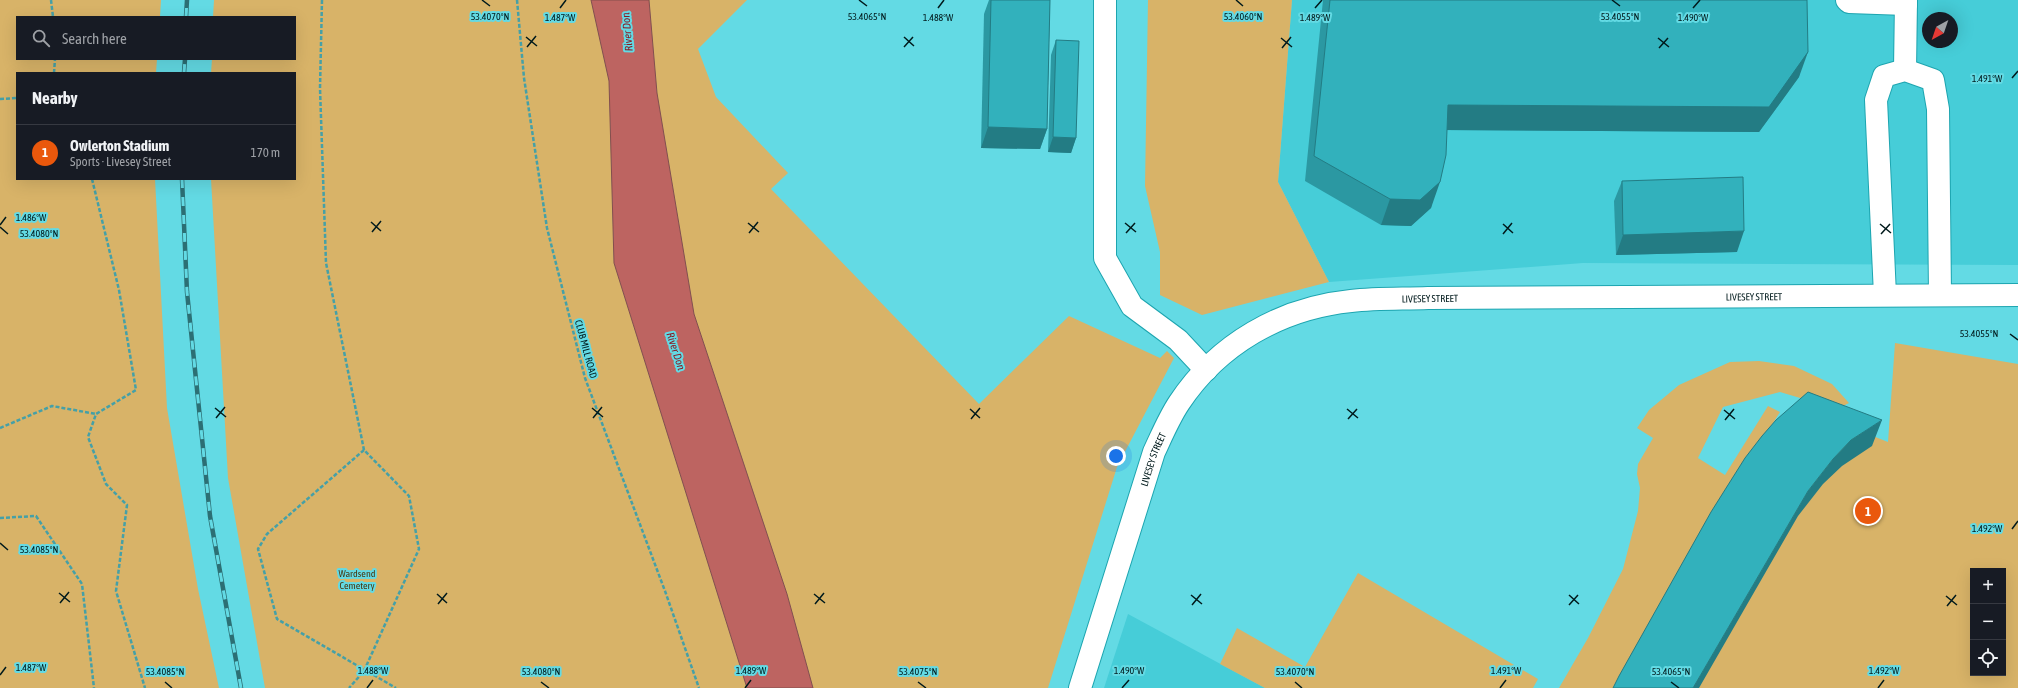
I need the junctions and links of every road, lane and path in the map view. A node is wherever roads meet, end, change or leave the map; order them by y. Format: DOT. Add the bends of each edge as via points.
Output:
graph roads {
  1 [pos="51,0"];
  2 [pos="322,0"];
  3 [pos="517,0"];
  4 [pos="1105,0"];
  5 [pos="1847,0"];
  6 [pos="1906,2"];
  7 [pos="53,16"];
  8 [pos="55,60"];
  9 [pos="1905,70"];
  10 [pos="54,72"];
  11 [pos="16,98"];
  12 [pos="0,99"];
  13 [pos="92,180"];
  14 [pos="1940,294"];
  15 [pos="1885,295"];
  16 [pos="2018,295"];
  17 [pos="1206,370"];
  18 [pos="96,414"];
  19 [pos="0,428"];
  20 [pos="364,450"];
  21 [pos="0,518"];
  22 [pos="364,671"];
  23 [pos="94,688"];
  24 [pos="145,688"];
  25 [pos="349,688"];
  26 [pos="396,688"];
  27 [pos="699,688"];
  28 [pos="1080,688"];
  1 -- 7 [label="path"];
  2 -- 20 [label="path" via="320,88 326,263"];
  3 -- 27 [label="path, CLUB MILL ROAD" via="524,78 547,228 585,378"];
  4 -- 17 [label="street" via="1105,258 1132,306 1178,340"];
  5 -- 6 [label="street"];
  6 -- 9 [label="street"];
  8 -- 10 [label="path"];
  9 -- 14 [label="street" via="1933,80 1938,109"];
  9 -- 15 [label="street" via="1884,76 1876,100"];
  11 -- 12 [label="path"];
  13 -- 18 [label="path" via="119,290 136,390"];
  14 -- 15 [label="street, LIVESEY STREET"];
  14 -- 16 [label="street, LIVESEY STREET"];
  15 -- 17 [label="street, LIVESEY STREET" via="1352,300 1299,311 1261,327 1226,351"];
  17 -- 28 [label="street, LIVESEY STREET" via="1179,403 1154,452"];
  18 -- 19 [label="path" via="52,406"];
  18 -- 24 [label="path" via="88,437 106,484 127,505 116,591"];
  20 -- 22 [label="path" via="409,496 419,549"];
  20 -- 22 [label="path" via="267,534 258,549 277,619"];
  21 -- 23 [label="path" via="36,516 82,584"];
  22 -- 25 [label="path"];
  22 -- 26 [label="path"];
}
